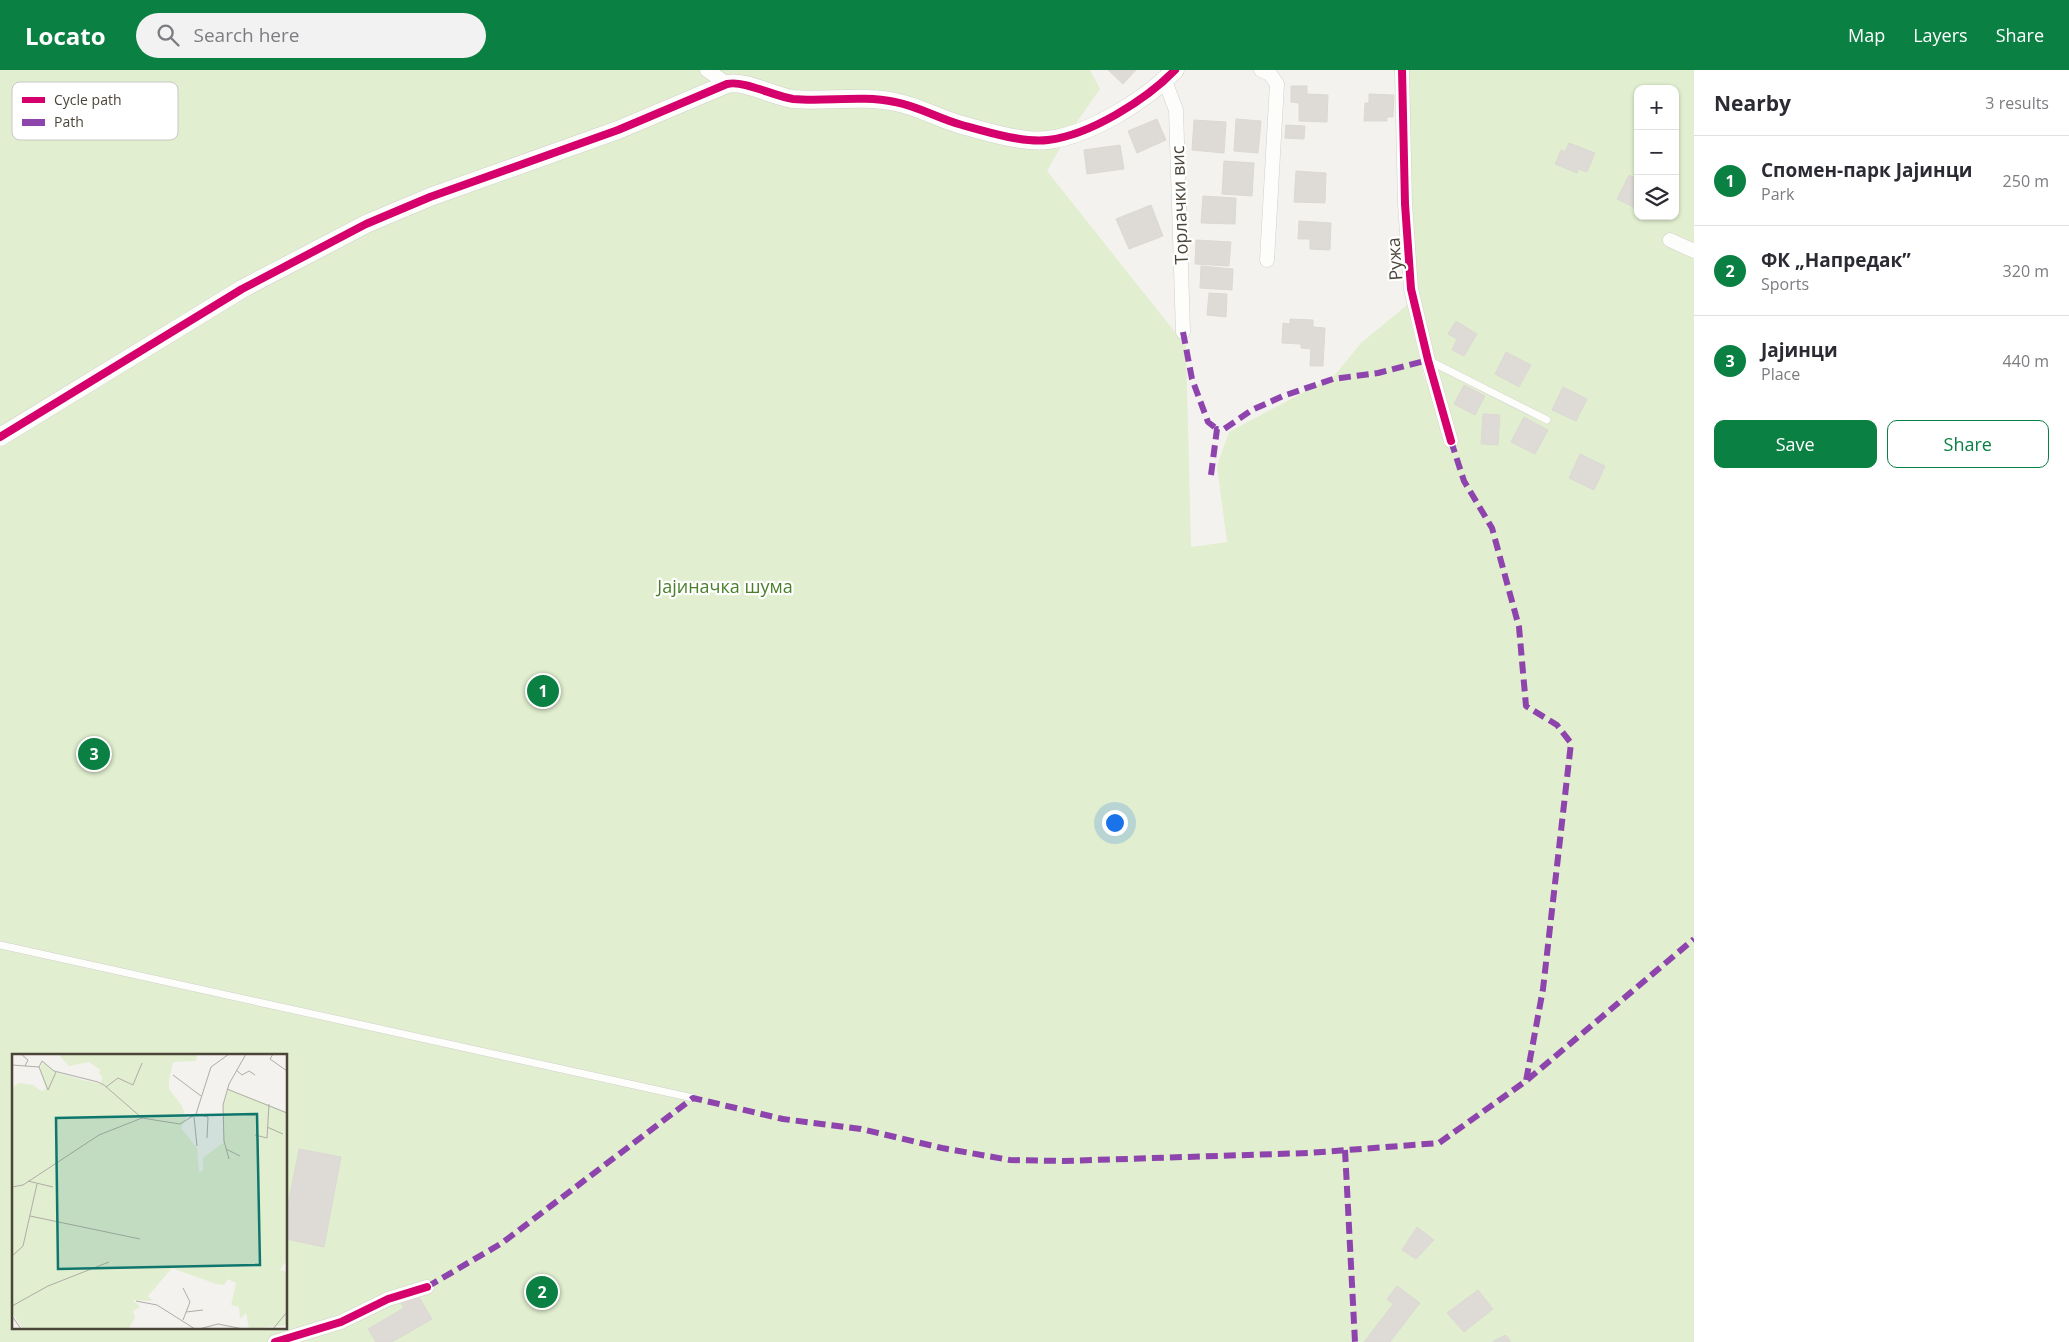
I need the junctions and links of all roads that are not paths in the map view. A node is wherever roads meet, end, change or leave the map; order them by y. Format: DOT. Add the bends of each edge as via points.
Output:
graph roads {
  1 [pos="707,70"];
  2 [pos="1261,70"];
  3 [pos="1402,70"];
  4 [pos="1170,75"];
  5 [pos="727,84"];
  6 [pos="1670,240"];
  7 [pos="1694,251"];
  8 [pos="1267,260"];
  9 [pos="1183,332"];
  10 [pos="1428,360"];
  11 [pos="1547,420"];
  12 [pos="0,437"];
  13 [pos="1451,441"];
  14 [pos="0,945"];
  15 [pos="693,1098"];
  16 [pos="428,1287"];
  17 [pos="275,1342"];
  1 -- 5 [label="street"];
  2 -- 8 [label="street" via="1270,74 1277,84"];
  3 -- 10 [label="street, Ружа" via="1405,204 1411,289"];
  4 -- 5 [label="street, Торлачки вис" via="1110,118 1087,129 1047,140 1029,140 961,125 894,102 794,99"];
  4 -- 9 [label="street, Торлачки вис" via="1176,110"];
  5 -- 12 [label="street" via="618,130 366,224 242,289"];
  6 -- 7 [label="street"];
  10 -- 11 [label="lane"];
  10 -- 13 [label="street, Ружа"];
  14 -- 15 [label="lane"];
  16 -- 17 [label="street" via="388,1299 341,1322"];
}
